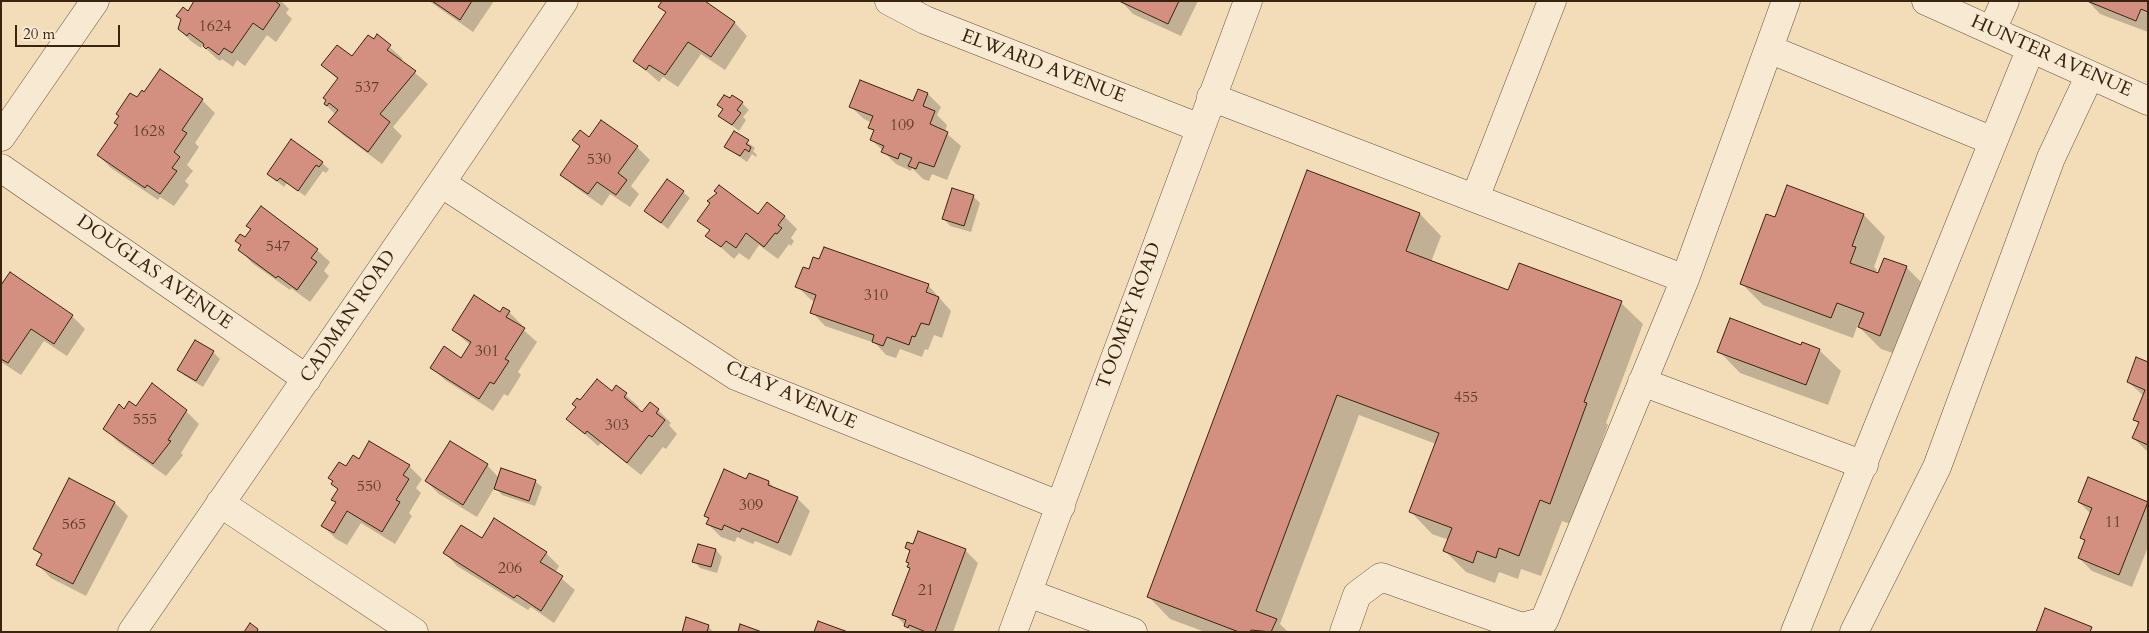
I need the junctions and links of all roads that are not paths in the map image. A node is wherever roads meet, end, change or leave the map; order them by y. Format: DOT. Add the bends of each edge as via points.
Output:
graph roads {
  1 [pos="95,1"];
  2 [pos="564,1"];
  3 [pos="889,1"];
  4 [pos="1248,1"];
  5 [pos="1552,1"];
  6 [pos="1786,1"];
  7 [pos="1926,1"];
  8 [pos="2005,1"];
  9 [pos="1992,30"];
  10 [pos="2031,48"];
  11 [pos="1769,49"];
  12 [pos="2090,75"];
  13 [pos="1212,97"];
  14 [pos="2148,101"];
  15 [pos="1200,128"];
  16 [pos="1,137"];
  17 [pos="1993,141"];
  18 [pos="1,168"];
  19 [pos="442,183"];
  20 [pos="1475,198"];
  21 [pos="1685,280"];
  22 [pos="307,379"];
  23 [pos="1642,382"];
  24 [pos="1864,465"];
  25 [pos="220,503"];
  26 [pos="1061,506"];
  27 [pos="1028,593"];
  28 [pos="132,632"];
  29 [pos="414,632"];
  30 [pos="1013,632"];
  31 [pos="1133,632"];
  32 [pos="1344,632"];
  33 [pos="1795,632"];
  34 [pos="1854,632"];
  1 -- 16 [label="street"];
  2 -- 19 [label="street, CADMAN ROAD"];
  3 -- 15 [label="street, ELWARD AVENUE" via="924,20"];
  4 -- 13 [label="street, TOOMEY ROAD"];
  5 -- 20 [label="street"];
  6 -- 11 [label="street"];
  7 -- 9 [label="street, HUNTER AVENUE"];
  8 -- 9 [label="street"];
  9 -- 10 [label="street, HUNTER AVENUE"];
  10 -- 12 [label="street, HUNTER AVENUE"];
  10 -- 17 [label="street"];
  11 -- 17 [label="street"];
  11 -- 21 [label="street"];
  12 -- 14 [label="street, HUNTER AVENUE"];
  12 -- 34 [label="street" via="2050,158 1937,467"];
  13 -- 15 [label="street, TOOMEY ROAD"];
  13 -- 20 [label="street"];
  15 -- 26 [label="street, TOOMEY ROAD"];
  17 -- 24 [label="street"];
  18 -- 22 [label="street, DOUGLAS AVENUE"];
  19 -- 22 [label="street, CADMAN ROAD"];
  19 -- 26 [label="street, CLAY AVENUE" via="736,376"];
  20 -- 21 [label="street"];
  21 -- 23 [label="street"];
  22 -- 25 [label="street, CADMAN ROAD"];
  23 -- 24 [label="street"];
  23 -- 32 [label="street" via="1544,621 1522,627 1382,577 1357,595"];
  24 -- 33 [label="street"];
  25 -- 28 [label="street, CADMAN ROAD"];
  25 -- 29 [label="street"];
  26 -- 27 [label="street, TOOMEY ROAD"];
  27 -- 30 [label="street, TOOMEY ROAD"];
  27 -- 31 [label="street"];
}
